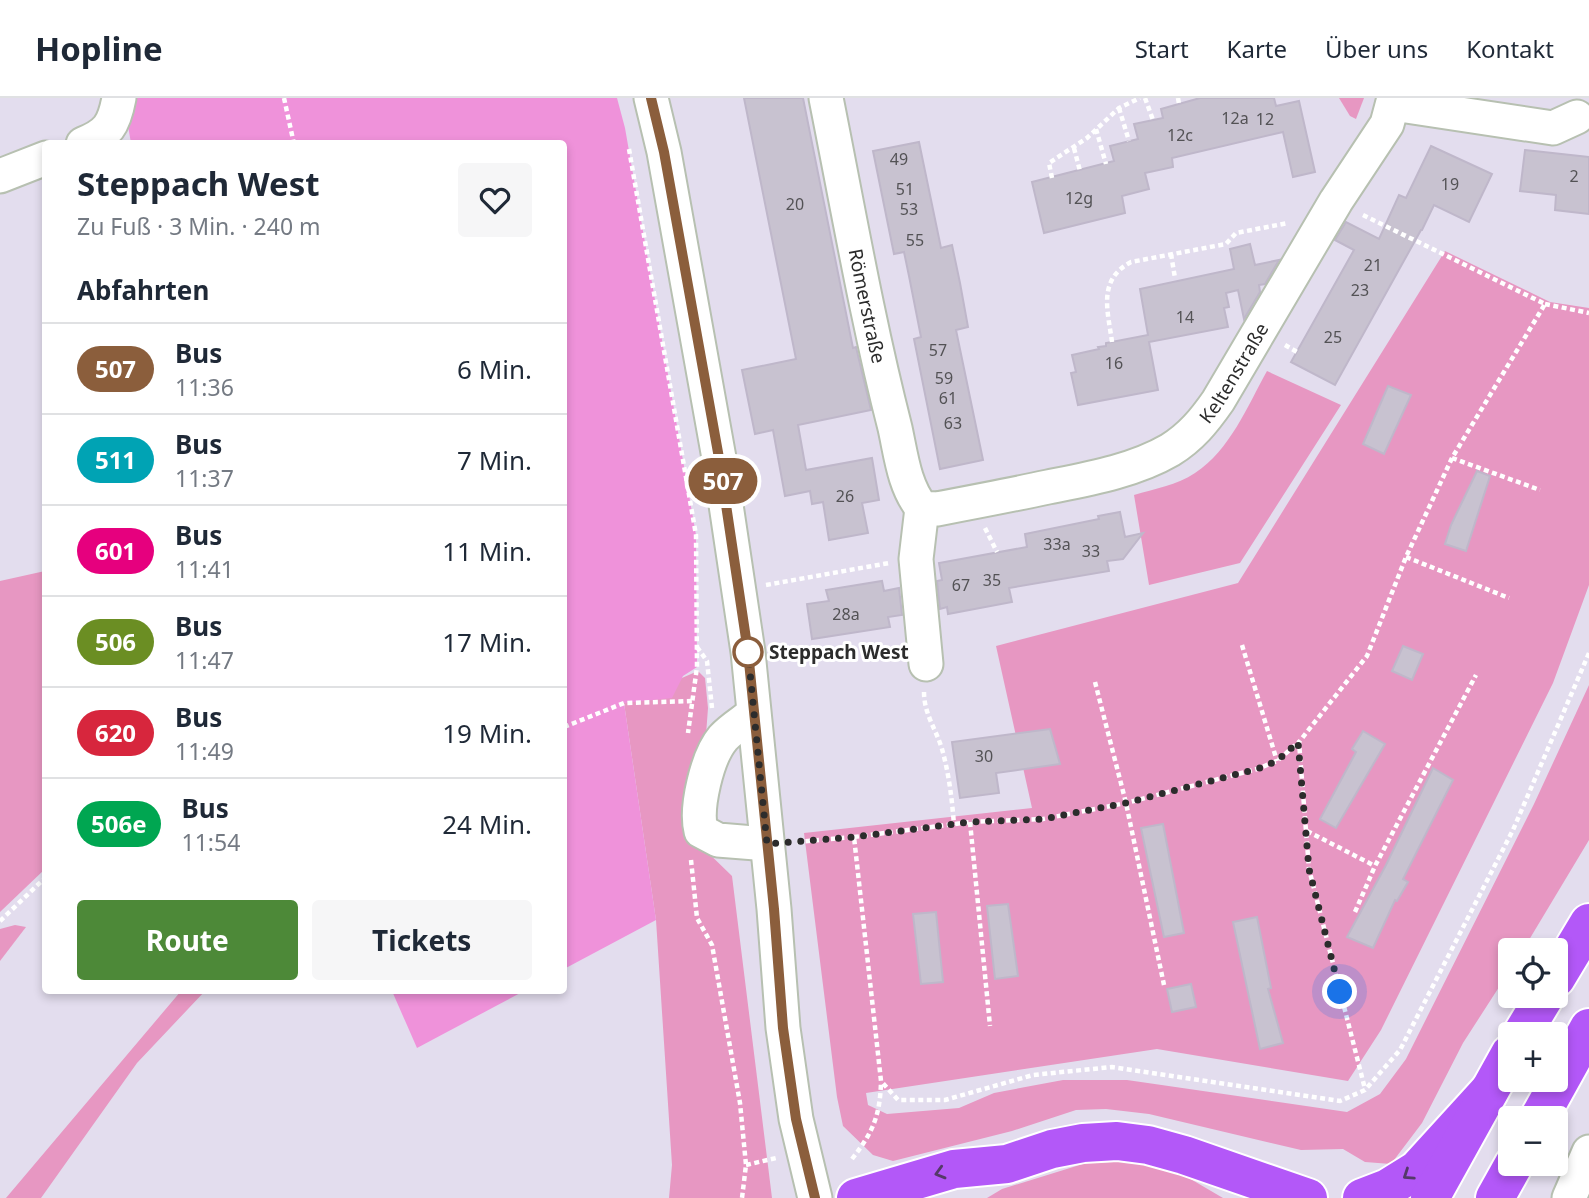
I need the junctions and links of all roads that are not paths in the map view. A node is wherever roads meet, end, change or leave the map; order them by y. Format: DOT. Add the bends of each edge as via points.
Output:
graph roads {
  1 [pos="651,98"];
  2 [pos="826,98"];
  3 [pos="1393,101"];
  4 [pos="1577,117"];
  5 [pos="42,160"];
  6 [pos="0,176"];
  7 [pos="922,508"];
  8 [pos="926,664"];
  9 [pos="753,714"];
  10 [pos="767,844"];
  11 [pos="1589,923"];
  12 [pos="1568,958"];
  13 [pos="1589,1028"];
  14 [pos="1498,1075"];
  15 [pos="1489,1091"];
  16 [pos="1546,1106"];
  17 [pos="1589,1152"];
  18 [pos="1007,1164"];
  19 [pos="1214,1167"];
  20 [pos="1507,1176"];
  21 [pos="815,1198"];
  22 [pos="856,1198"];
  23 [pos="956,1198"];
  24 [pos="1252,1198"];
  25 [pos="1308,1198"];
  26 [pos="1363,1198"];
  27 [pos="1430,1198"];
  28 [pos="1495,1198"];
  29 [pos="1569,1198"];
  1 -- 9 [label="street" via="719,458"];
  2 -- 7 [label="street, Römerstraße" via="883,382 913,497"];
  3 -- 4 [label="street" via="1553,128"];
  3 -- 7 [label="street, Keltenstraße" via="1387,124 1218,401 1185,439 1126,468 1082,480 960,505"];
  5 -- 6 [label="street"];
  7 -- 8 [label="street" via="916,559"];
  9 -- 10 [label="street"];
  9 -- 10 [label="street" via="722,739 703,785 698,817 701,831 709,837"];
  10 -- 21 [label="street" via="783,1028 796,1119"];
  11 -- 12 [label="main road"];
  13 -- 16 [label="main road"];
  14 -- 15 [label="main road"];
  15 -- 26 [label="main road, one-way" via="1417,1170"];
  15 -- 27 [label="main road"];
  17 -- 29 [label="street"];
  18 -- 19 [label="main road" via="1052,1149 1116,1141 1148,1145"];
  18 -- 22 [label="main road, one-way" via="954,1169"];
  18 -- 23 [label="main road"];
  19 -- 24 [label="main road"];
  19 -- 25 [label="main road"];
  20 -- 28 [label="main road"];
}
